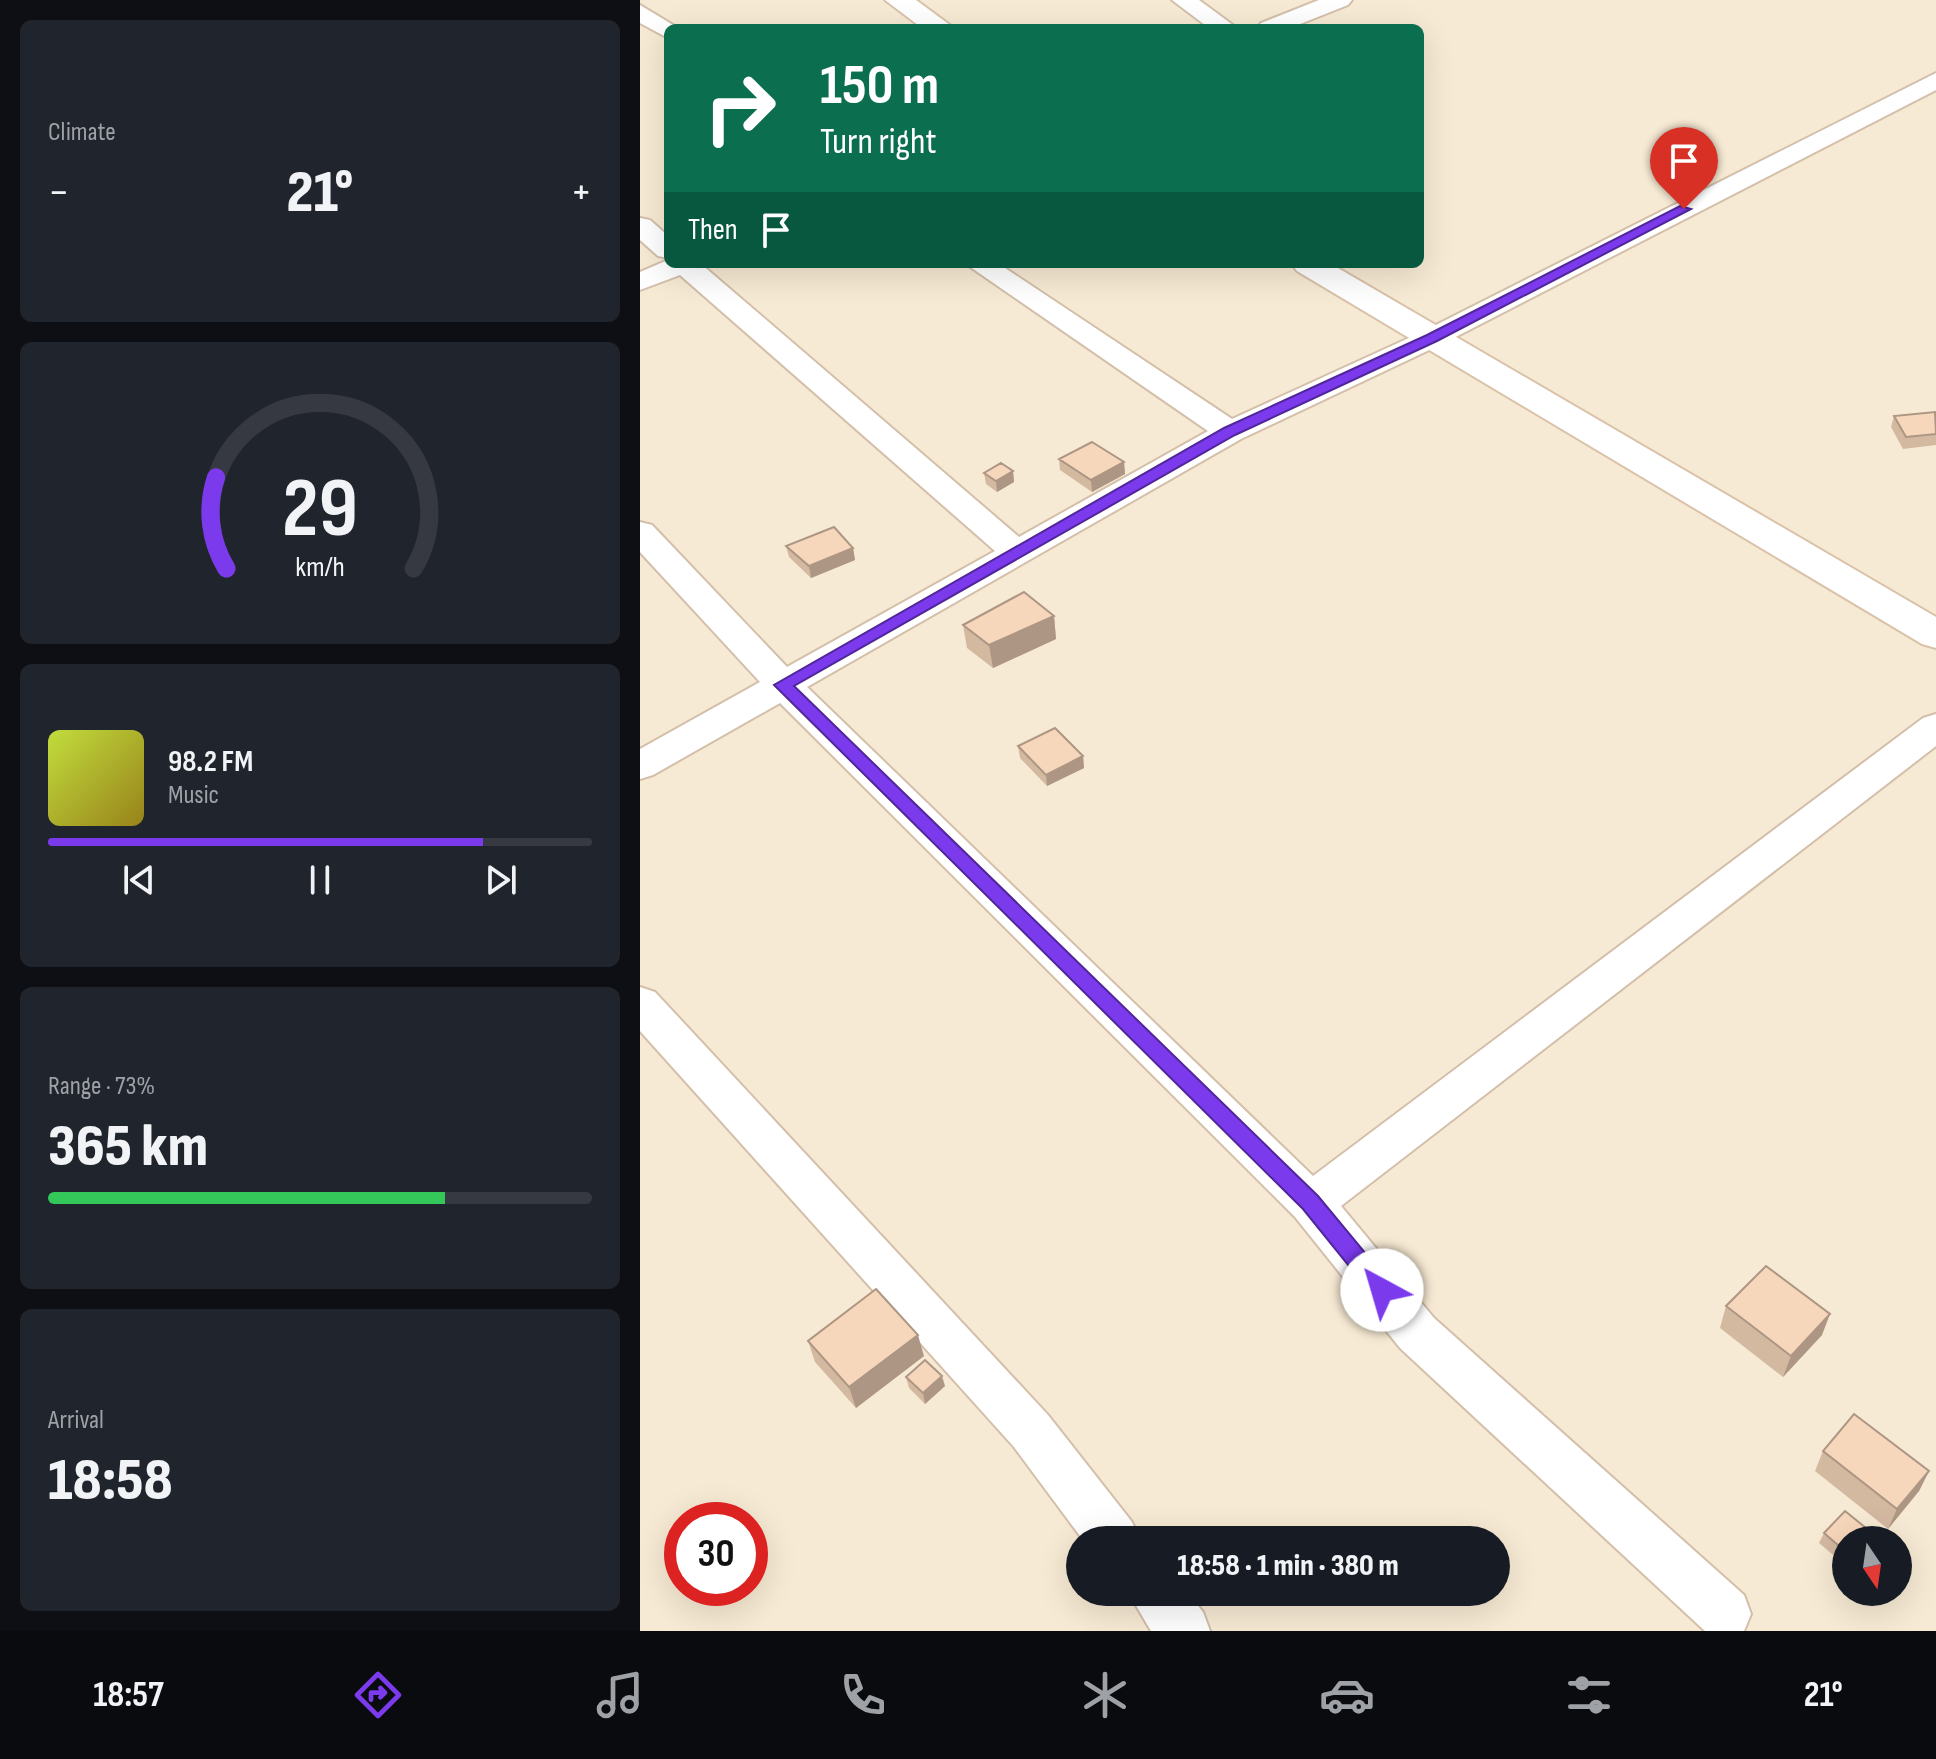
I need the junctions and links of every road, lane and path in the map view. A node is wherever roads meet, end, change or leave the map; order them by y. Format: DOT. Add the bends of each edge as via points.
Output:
graph roads {
  1 [pos="898,0"];
  2 [pos="1184,0"];
  3 [pos="1340,0"];
  4 [pos="640,12"];
  5 [pos="934,24"];
  6 [pos="1219,24"];
  7 [pos="1279,24"];
  8 [pos="664,28"];
  9 [pos="1936,80"];
  10 [pos="640,226"];
  11 [pos="664,247"];
  12 [pos="673,268"];
  13 [pos="688,268"];
  14 [pos="986,268"];
  15 [pos="1315,268"];
  16 [pos="640,282"];
  17 [pos="1432,338"];
  18 [pos="1230,432"];
  19 [pos="640,532"];
  20 [pos="1017,553"];
  21 [pos="1936,635"];
  22 [pos="783,685"];
  23 [pos="1936,727"];
  24 [pos="640,766"];
  25 [pos="640,1003"];
  26 [pos="1311,1203"];
  27 [pos="1103,1526"];
  28 [pos="1165,1606"];
  29 [pos="1725,1614"];
  30 [pos="1184,1631"];
  1 -- 5 [label="street"];
  2 -- 6 [label="street"];
  3 -- 7 [label="street"];
  4 -- 8 [label="street"];
  9 -- 17 [label="street"];
  10 -- 11 [label="street"];
  12 -- 16 [label="street"];
  13 -- 20 [label="street"];
  14 -- 18 [label="street"];
  15 -- 17 [label="street"];
  17 -- 18 [label="street"];
  17 -- 21 [label="street"];
  18 -- 20 [label="street"];
  19 -- 22 [label="street"];
  20 -- 22 [label="street"];
  22 -- 24 [label="street"];
  22 -- 26 [label="street"];
  23 -- 26 [label="street"];
  25 -- 27 [label="street" via="1031,1431"];
  26 -- 29 [label="street" via="1417,1333"];
  28 -- 30 [label="street"];
}
